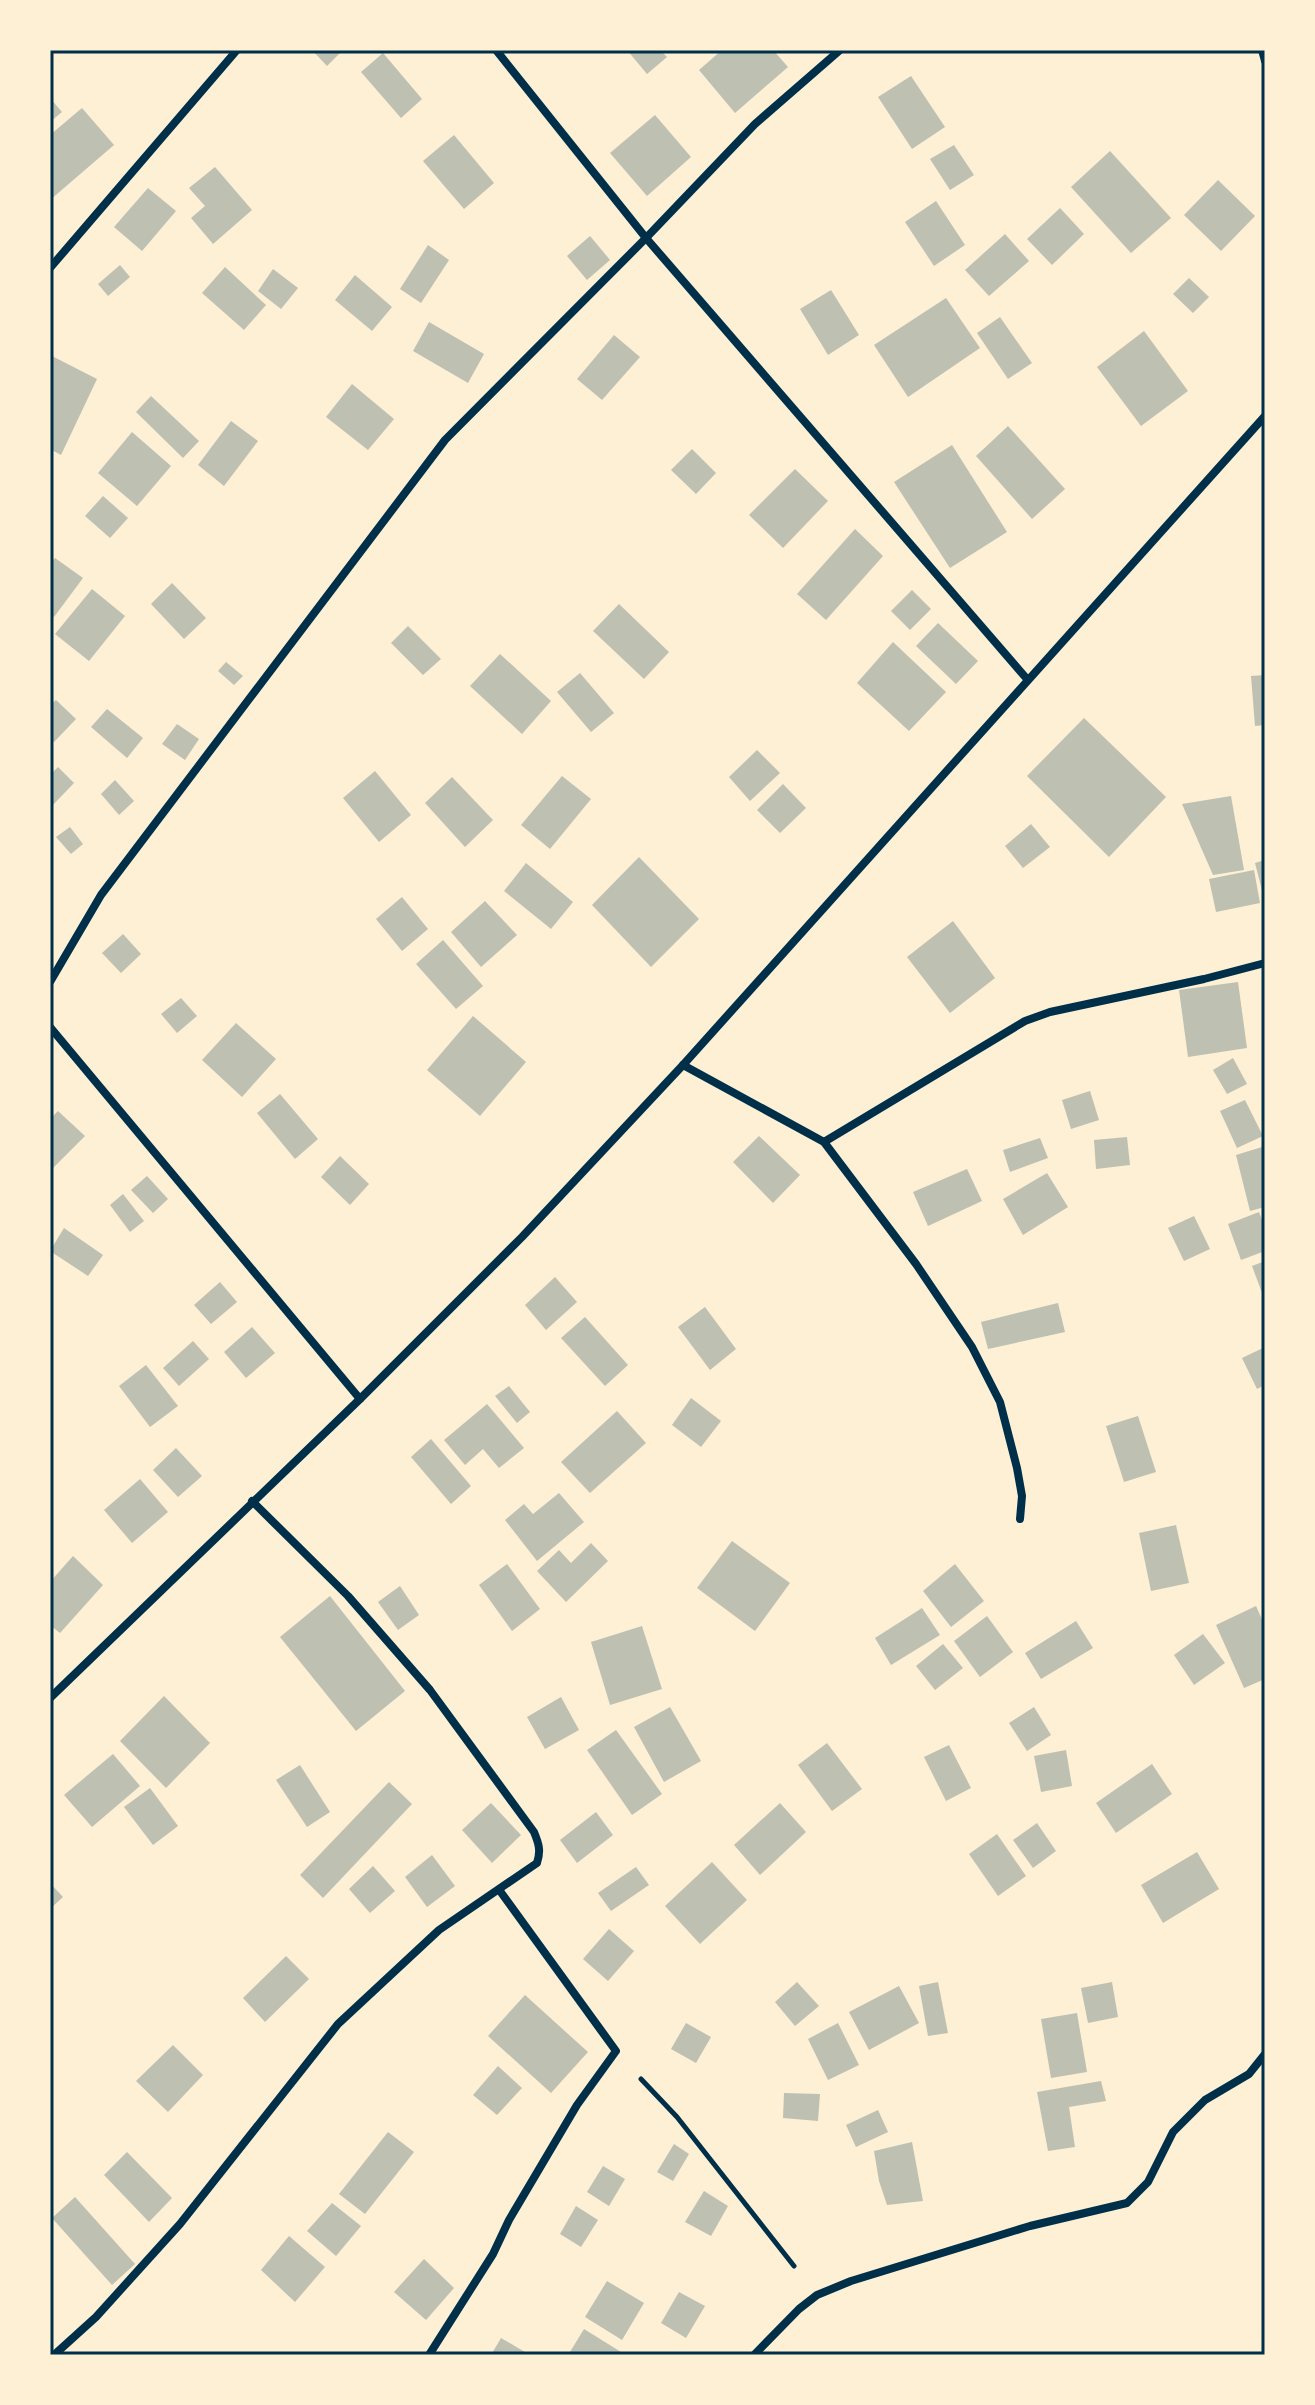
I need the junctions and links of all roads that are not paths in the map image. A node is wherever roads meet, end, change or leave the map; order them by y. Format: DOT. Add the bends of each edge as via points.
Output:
graph roads {
  1 [pos="237,50"];
  2 [pos="496,50"];
  3 [pos="840,50"];
  4 [pos="1262,50"];
  5 [pos="1265,61"];
  6 [pos="646,238"];
  7 [pos="50,268"];
  8 [pos="1265,416"];
  9 [pos="1027,679"];
  10 [pos="1265,963"];
  11 [pos="50,982"];
  12 [pos="50,1027"];
  13 [pos="683,1065"];
  14 [pos="824,1142"];
  15 [pos="360,1399"];
  16 [pos="252,1501"];
  17 [pos="1020,1519"];
  18 [pos="50,1698"];
  19 [pos="500,1891"];
  20 [pos="1265,2054"];
  21 [pos="54,2355"];
  22 [pos="429,2355"];
  23 [pos="754,2355"];
  1 -- 7 [label="street"];
  2 -- 6 [label="street"];
  3 -- 6 [label="street" via="755,124"];
  4 -- 5 [label="street"];
  6 -- 9 [label="street"];
  6 -- 11 [label="street" via="445,440 101,895"];
  8 -- 9 [label="street"];
  9 -- 13 [label="street"];
  10 -- 14 [label="street" via="1025,1021"];
  12 -- 15 [label="street"];
  13 -- 14 [label="street"];
  13 -- 15 [label="street"];
  14 -- 17 [label="street" via="972,1347 1000,1402 1022,1496"];
  15 -- 16 [label="street"];
  16 -- 18 [label="street"];
  16 -- 19 [label="street" via="348,1596 430,1690 534,1832 540,1848 537,1863"];
  19 -- 21 [label="street" via="439,1930 338,2024 180,2224"];
  19 -- 22 [label="street" via="616,2051 577,2105"];
  20 -- 23 [label="street" via="1249,2074 1205,2100 1173,2132 1148,2182 1127,2203 1030,2226 851,2281 817,2295"];
}
